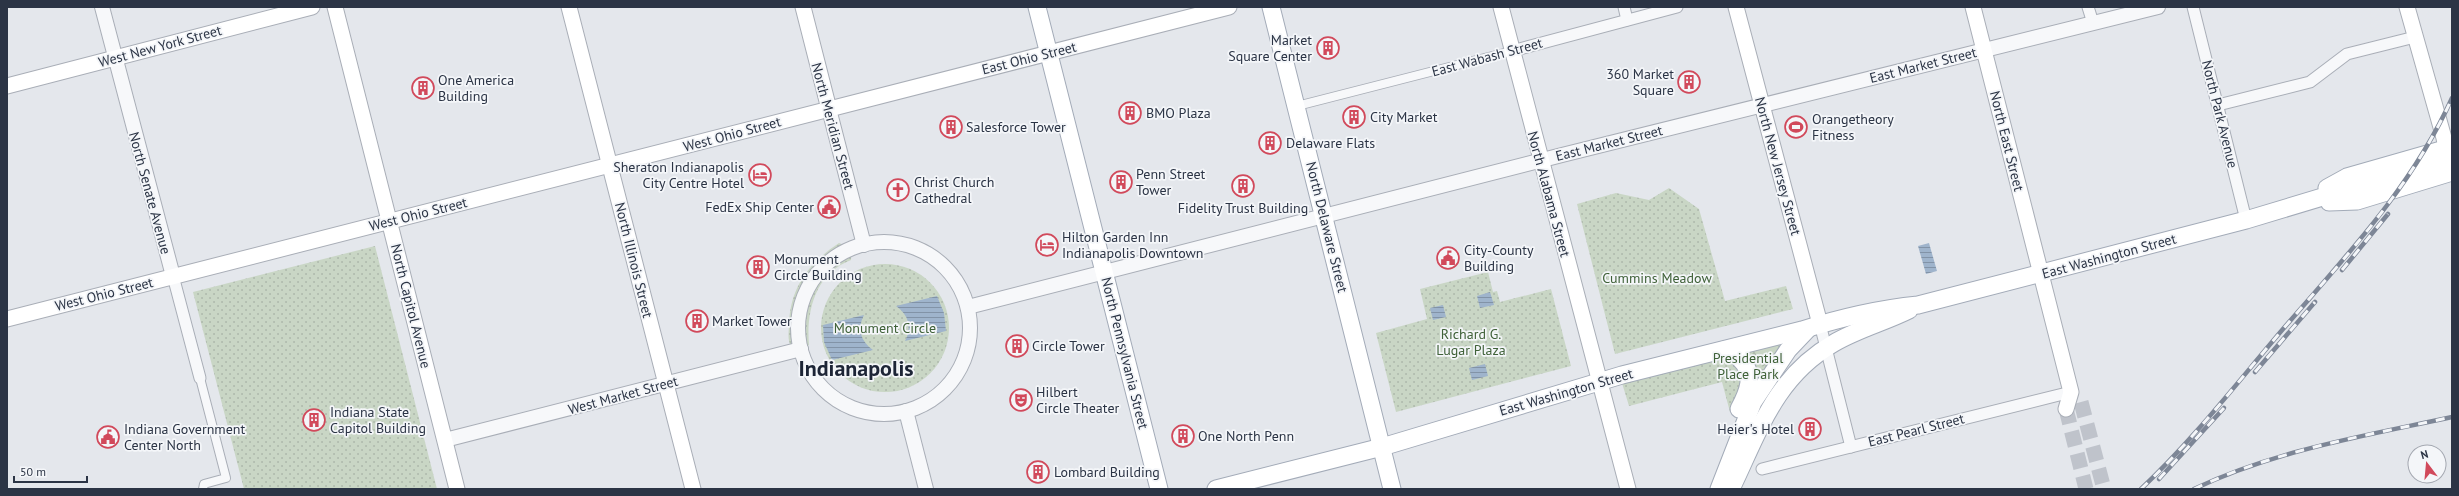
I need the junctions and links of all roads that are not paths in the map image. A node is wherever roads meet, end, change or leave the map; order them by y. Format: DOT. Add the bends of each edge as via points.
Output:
graph roads {
  1 [pos="102,7"];
  2 [pos="312,7"];
  3 [pos="335,7"];
  4 [pos="569,7"];
  5 [pos="803,7"];
  6 [pos="1037,7"];
  7 [pos="1229,7"];
  8 [pos="1272,7"];
  9 [pos="1501,7"];
  10 [pos="1624,7"];
  11 [pos="1677,7"];
  12 [pos="1736,7"];
  13 [pos="1973,7"];
  14 [pos="2088,7"];
  15 [pos="2158,7"];
  16 [pos="2193,7"];
  17 [pos="2407,7"];
  18 [pos="2140,9"];
  19 [pos="1627,20"];
  20 [pos="2093,23"];
  21 [pos="2415,37"];
  22 [pos="1984,50"];
  23 [pos="1512,52"];
  24 [pos="1049,53"];
  25 [pos="115,59"];
  26 [pos="7,86"];
  27 [pos="1762,105"];
  28 [pos="2218,105"];
  29 [pos="1297,106"];
  30 [pos="829,109"];
  31 [pos="1541,161"];
  32 [pos="2450,161"];
  33 [pos="610,165"];
  34 [pos="2299,204"];
  35 [pos="1324,216"];
  36 [pos="2246,220"];
  37 [pos="389,221"];
  38 [pos="864,245"];
  39 [pos="1105,272"];
  40 [pos="2042,274"];
  41 [pos="173,276"];
  42 [pos="1918,305"];
  43 [pos="968,307"];
  44 [pos="7,319"];
  45 [pos="1820,324"];
  46 [pos="1826,348"];
  47 [pos="801,349"];
  48 [pos="1724,350"];
  49 [pos="200,378"];
  50 [pos="1598,382"];
  51 [pos="666,383"];
  52 [pos="2076,397"];
  53 [pos="2066,409"];
  54 [pos="906,411"];
  55 [pos="445,440"];
  56 [pos="1382,447"];
  57 [pos="1851,447"];
  58 [pos="1762,469"];
  59 [pos="203,489"];
  60 [pos="457,489"];
  61 [pos="693,489"];
  62 [pos="926,489"];
  63 [pos="1159,489"];
  64 [pos="1216,489"];
  65 [pos="1392,489"];
  66 [pos="1628,489"];
  67 [pos="1715,489"];
  68 [pos="1719,489"];
  69 [pos="1731,489"];
  1 -- 25 [label="street, North Senate Avenue"];
  2 -- 25 [label="main road, West New York Street"];
  3 -- 37 [label="main road, North Capitol Avenue"];
  4 -- 33 [label="main road, North Illinois Street"];
  5 -- 30 [label="main road, North Meridian Street"];
  6 -- 24 [label="main road, North Pennsylvania Street"];
  7 -- 24 [label="main road, East Ohio Street"];
  8 -- 29 [label="main road, North Delaware Street"];
  9 -- 23 [label="main road, North Alabama Street"];
  10 -- 19 [label="street"];
  11 -- 19 [label="street, East Wabash Street"];
  12 -- 27 [label="main road, North New Jersey Street"];
  13 -- 22 [label="main road, North East Street"];
  14 -- 20 [label="street"];
  15 -- 18 [label="street, East Market Street"];
  16 -- 28 [label="street, North Park Avenue"];
  17 -- 21 [label="main road"];
  18 -- 20 [label="street, East Market Street"];
  19 -- 23 [label="street, East Wabash Street"];
  20 -- 22 [label="street, East Market Street"];
  21 -- 28 [label="street" via="2347,54 2310,82"];
  21 -- 32 [label="main road" via="2423,64 2432,73 2451,134"];
  22 -- 27 [label="street, East Market Street"];
  22 -- 40 [label="main road, North East Street"];
  23 -- 29 [label="street, East Wabash Street"];
  23 -- 31 [label="main road, North Alabama Street"];
  24 -- 30 [label="main road, East Ohio Street"];
  24 -- 39 [label="main road, North Pennsylvania Street"];
  25 -- 26 [label="main road, West New York Street"];
  25 -- 41 [label="street, North Senate Avenue"];
  27 -- 31 [label="street, East Market Street"];
  27 -- 45 [label="main road, North New Jersey Street"];
  28 -- 36 [label="street, North Park Avenue"];
  29 -- 35 [label="main road, North Delaware Street"];
  30 -- 33 [label="main road, West Ohio Street"];
  30 -- 38 [label="street, North Meridian Street"];
  31 -- 35 [label="street, East Market Street"];
  31 -- 50 [label="main road, North Alabama Street"];
  32 -- 34 [label="main road, East Washington Street" via="2347,177"];
  32 -- 34 [label="main road, East Washington Street" via="2357,201"];
  33 -- 37 [label="main road, West Ohio Street"];
  33 -- 51 [label="main road, North Illinois Street"];
  34 -- 36 [label="main road, East Washington Street"];
  35 -- 39 [label="street, East Market Street"];
  35 -- 56 [label="main road, North Delaware Street"];
  36 -- 40 [label="main road, East Washington Street"];
  37 -- 41 [label="main road, West Ohio Street"];
  37 -- 55 [label="main road, North Capitol Avenue"];
  38 -- 43 [label="street" via="898,243 930,255 954,277"];
  38 -- 47 [label="street" via="836,257 815,278 802,303 799,318"];
  39 -- 43 [label="street, East Market Street"];
  39 -- 63 [label="main road, North Pennsylvania Street"];
  40 -- 42 [label="main road, East Washington Street"];
  40 -- 52 [label="main road, North East Street"];
  41 -- 44 [label="main road, West Ohio Street"];
  41 -- 49 [label="street, North Senate Avenue"];
  42 -- 45 [label="main road, East Washington Street" via="1884,309"];
  42 -- 46 [label="main road, East Washington Street"];
  43 -- 54 [label="street" via="970,340 958,372 935,397"];
  45 -- 46 [label="street"];
  45 -- 48 [label="main road, East Washington Street"];
  45 -- 68 [label="main road" via="1806,329 1795,341 1753,402"];
  46 -- 57 [label="street"];
  46 -- 69 [label="main road, East Washington Street" via="1797,371 1777,396 1760,424"];
  47 -- 51 [label="street, West Market Street"];
  47 -- 54 [label="street" via="807,366 816,380 840,401 872,413"];
  48 -- 50 [label="main road, East Washington Street"];
  48 -- 67 [label="main road" via="1732,352 1743,362 1750,380 1733,424"];
  49 -- 59 [label="street" via="226,478 204,484"];
  50 -- 56 [label="main road, East Washington Street"];
  50 -- 66 [label="main road, North Alabama Street"];
  51 -- 55 [label="street, West Market Street"];
  51 -- 61 [label="main road, North Illinois Street"];
  52 -- 53 [label="main road"];
  52 -- 57 [label="street, East Pearl Street"];
  54 -- 62 [label="street"];
  55 -- 60 [label="main road, North Capitol Avenue"];
  56 -- 64 [label="main road, East Washington Street"];
  56 -- 65 [label="main road, North Delaware Street"];
  57 -- 58 [label="street, East Pearl Street"];
}
